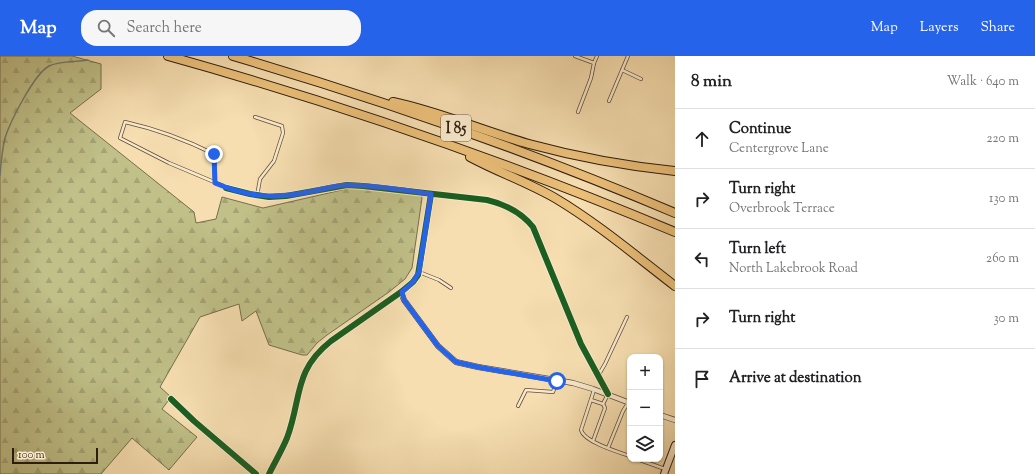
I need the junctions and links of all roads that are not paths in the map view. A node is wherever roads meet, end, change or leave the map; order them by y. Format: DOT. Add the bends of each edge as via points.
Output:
graph roads {
  1 [pos="168,56"];
  2 [pos="233,56"];
  3 [pos="575,56"];
  4 [pos="597,56"];
  5 [pos="628,56"];
  6 [pos="594,63"];
  7 [pos="622,70"];
  8 [pos="641,79"];
  9 [pos="350,92"];
  10 [pos="609,101"];
  11 [pos="578,112"];
  12 [pos="254,117"];
  13 [pos="441,142"];
  14 [pos="675,171"];
  15 [pos="215,183"];
  16 [pos="226,188"];
  17 [pos="431,194"];
  18 [pos="257,196"];
  19 [pos="675,213"];
  20 [pos="675,232"];
  21 [pos="419,272"];
  22 [pos="675,286"];
  23 [pos="451,288"];
  24 [pos="402,292"];
  25 [pos="627,317"];
  26 [pos="597,376"];
  27 [pos="557,381"];
  28 [pos="595,390"];
  29 [pos="608,394"];
  30 [pos="171,399"];
  31 [pos="591,400"];
  32 [pos="627,401"];
  33 [pos="603,404"];
  34 [pos="627,405"];
  35 [pos="518,406"];
  36 [pos="663,416"];
  37 [pos="675,420"];
  38 [pos="593,441"];
  39 [pos="675,444"];
  40 [pos="608,448"];
  41 [pos="627,455"];
  42 [pos="643,462"];
  43 [pos="665,472"];
  44 [pos="256,474"];
  45 [pos="269,474"];
  1 -- 13 [label="highway, I 85" via="293,93"];
  2 -- 9 [label="highway, I 85"];
  3 -- 6 [label="lane"];
  4 -- 6 [label="lane"];
  5 -- 7 [label="lane"];
  6 -- 11 [label="lane"];
  7 -- 8 [label="lane"];
  7 -- 10 [label="lane"];
  9 -- 14 [label="highway" via="423,108 528,144 567,154"];
  9 -- 19 [label="highway, I 85" via="523,152"];
  12 -- 18 [label="lane" via="282,126 283,133 274,161 260,179"];
  13 -- 20 [label="highway, I 85"];
  13 -- 22 [label="highway" via="569,207"];
  15 -- 15 [label="lane" via="120,138 126,122 152,129 214,154"];
  15 -- 16 [label="lane"];
  16 -- 18 [label="street"];
  17 -- 18 [label="street" via="347,185 286,196"];
  17 -- 21 [label="street"];
  17 -- 26 [label="street" via="493,202 526,219 540,242 581,344"];
  21 -- 23 [label="lane"];
  21 -- 24 [label="street"];
  24 -- 27 [label="street" via="404,300 438,346 456,362"];
  24 -- 45 [label="street" via="331,341 313,359 301,382 287,438"];
  25 -- 26 [label="lane"];
  26 -- 29 [label="street"];
  27 -- 28 [label="street"];
  27 -- 35 [label="lane" via="553,392 526,390"];
  28 -- 29 [label="street"];
  28 -- 31 [label="lane"];
  29 -- 32 [label="street"];
  29 -- 33 [label="lane"];
  30 -- 44 [label="street"];
  31 -- 33 [label="lane"];
  31 -- 38 [label="lane" via="581,430 585,437"];
  33 -- 38 [label="lane" via="605,408"];
  34 -- 40 [label="lane"];
  36 -- 37 [label="street"];
  38 -- 40 [label="lane"];
  39 -- 43 [label="street"];
  40 -- 41 [label="lane"];
  42 -- 43 [label="lane"];
}
